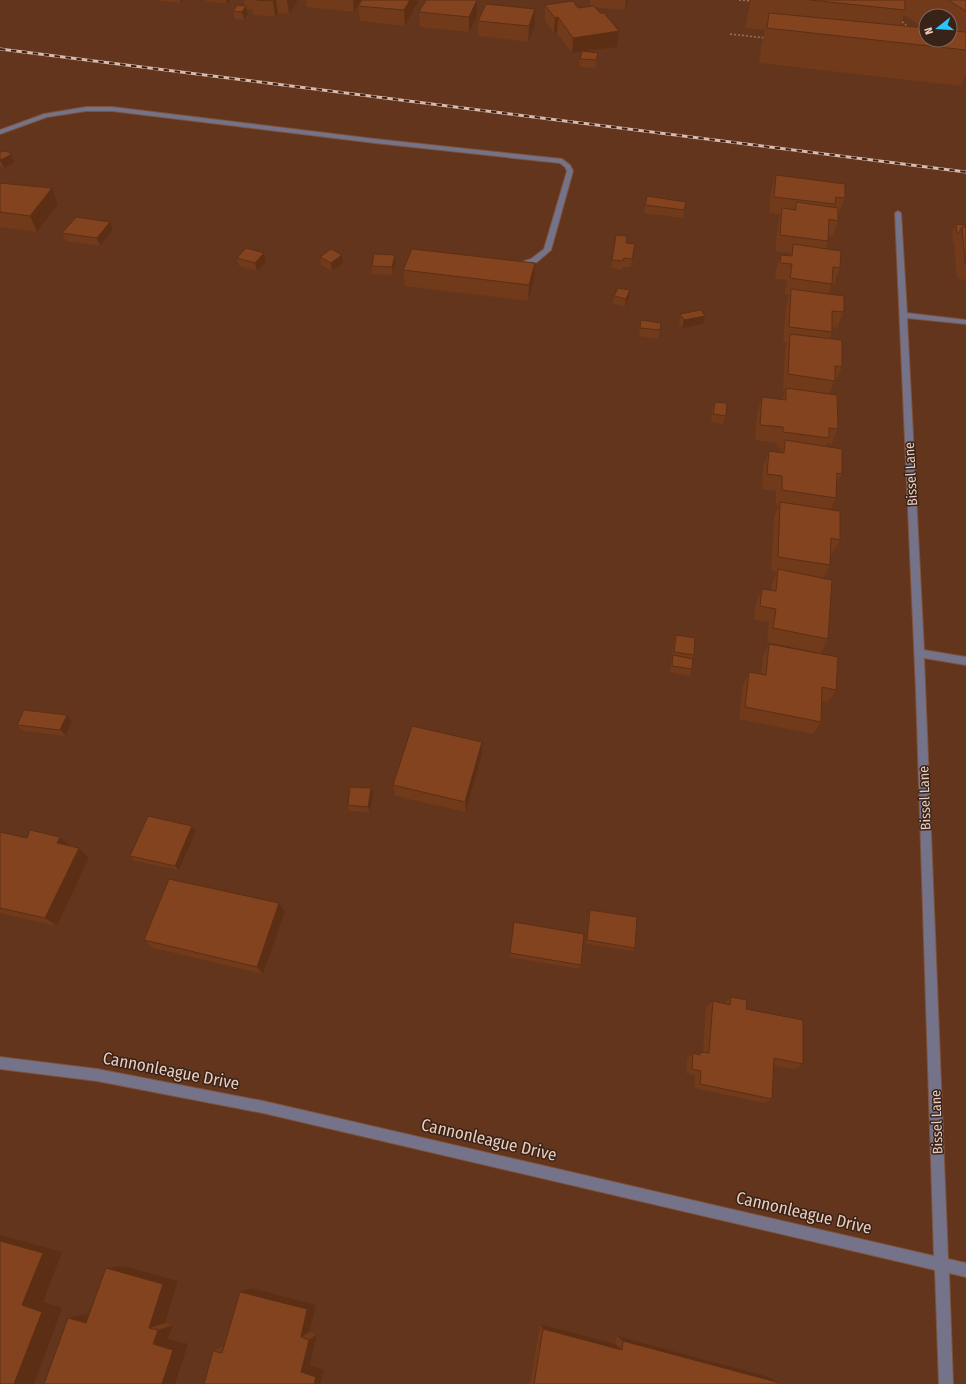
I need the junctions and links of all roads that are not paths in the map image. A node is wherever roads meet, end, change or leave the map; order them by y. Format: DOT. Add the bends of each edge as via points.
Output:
graph roads {
  1 [pos="0,132"];
  2 [pos="898,212"];
  3 [pos="511,267"];
  4 [pos="904,315"];
  5 [pos="966,322"];
  6 [pos="919,653"];
  7 [pos="966,661"];
  8 [pos="0,1063"];
  9 [pos="942,1264"];
  10 [pos="966,1270"];
  11 [pos="946,1384"];
  1 -- 3 [label="street" via="46,115 112,109 562,161 570,171 547,250 541,257 527,264"];
  2 -- 4 [label="street, Bissel Lane"];
  4 -- 5 [label="street"];
  4 -- 6 [label="street, Bissel Lane"];
  6 -- 7 [label="street"];
  6 -- 9 [label="street, Bissel Lane"];
  8 -- 9 [label="street, Cannonleague Drive" via="97,1075 263,1107"];
  9 -- 10 [label="street, Cannonleague Drive"];
  9 -- 11 [label="street, Bissel Lane"];
}
